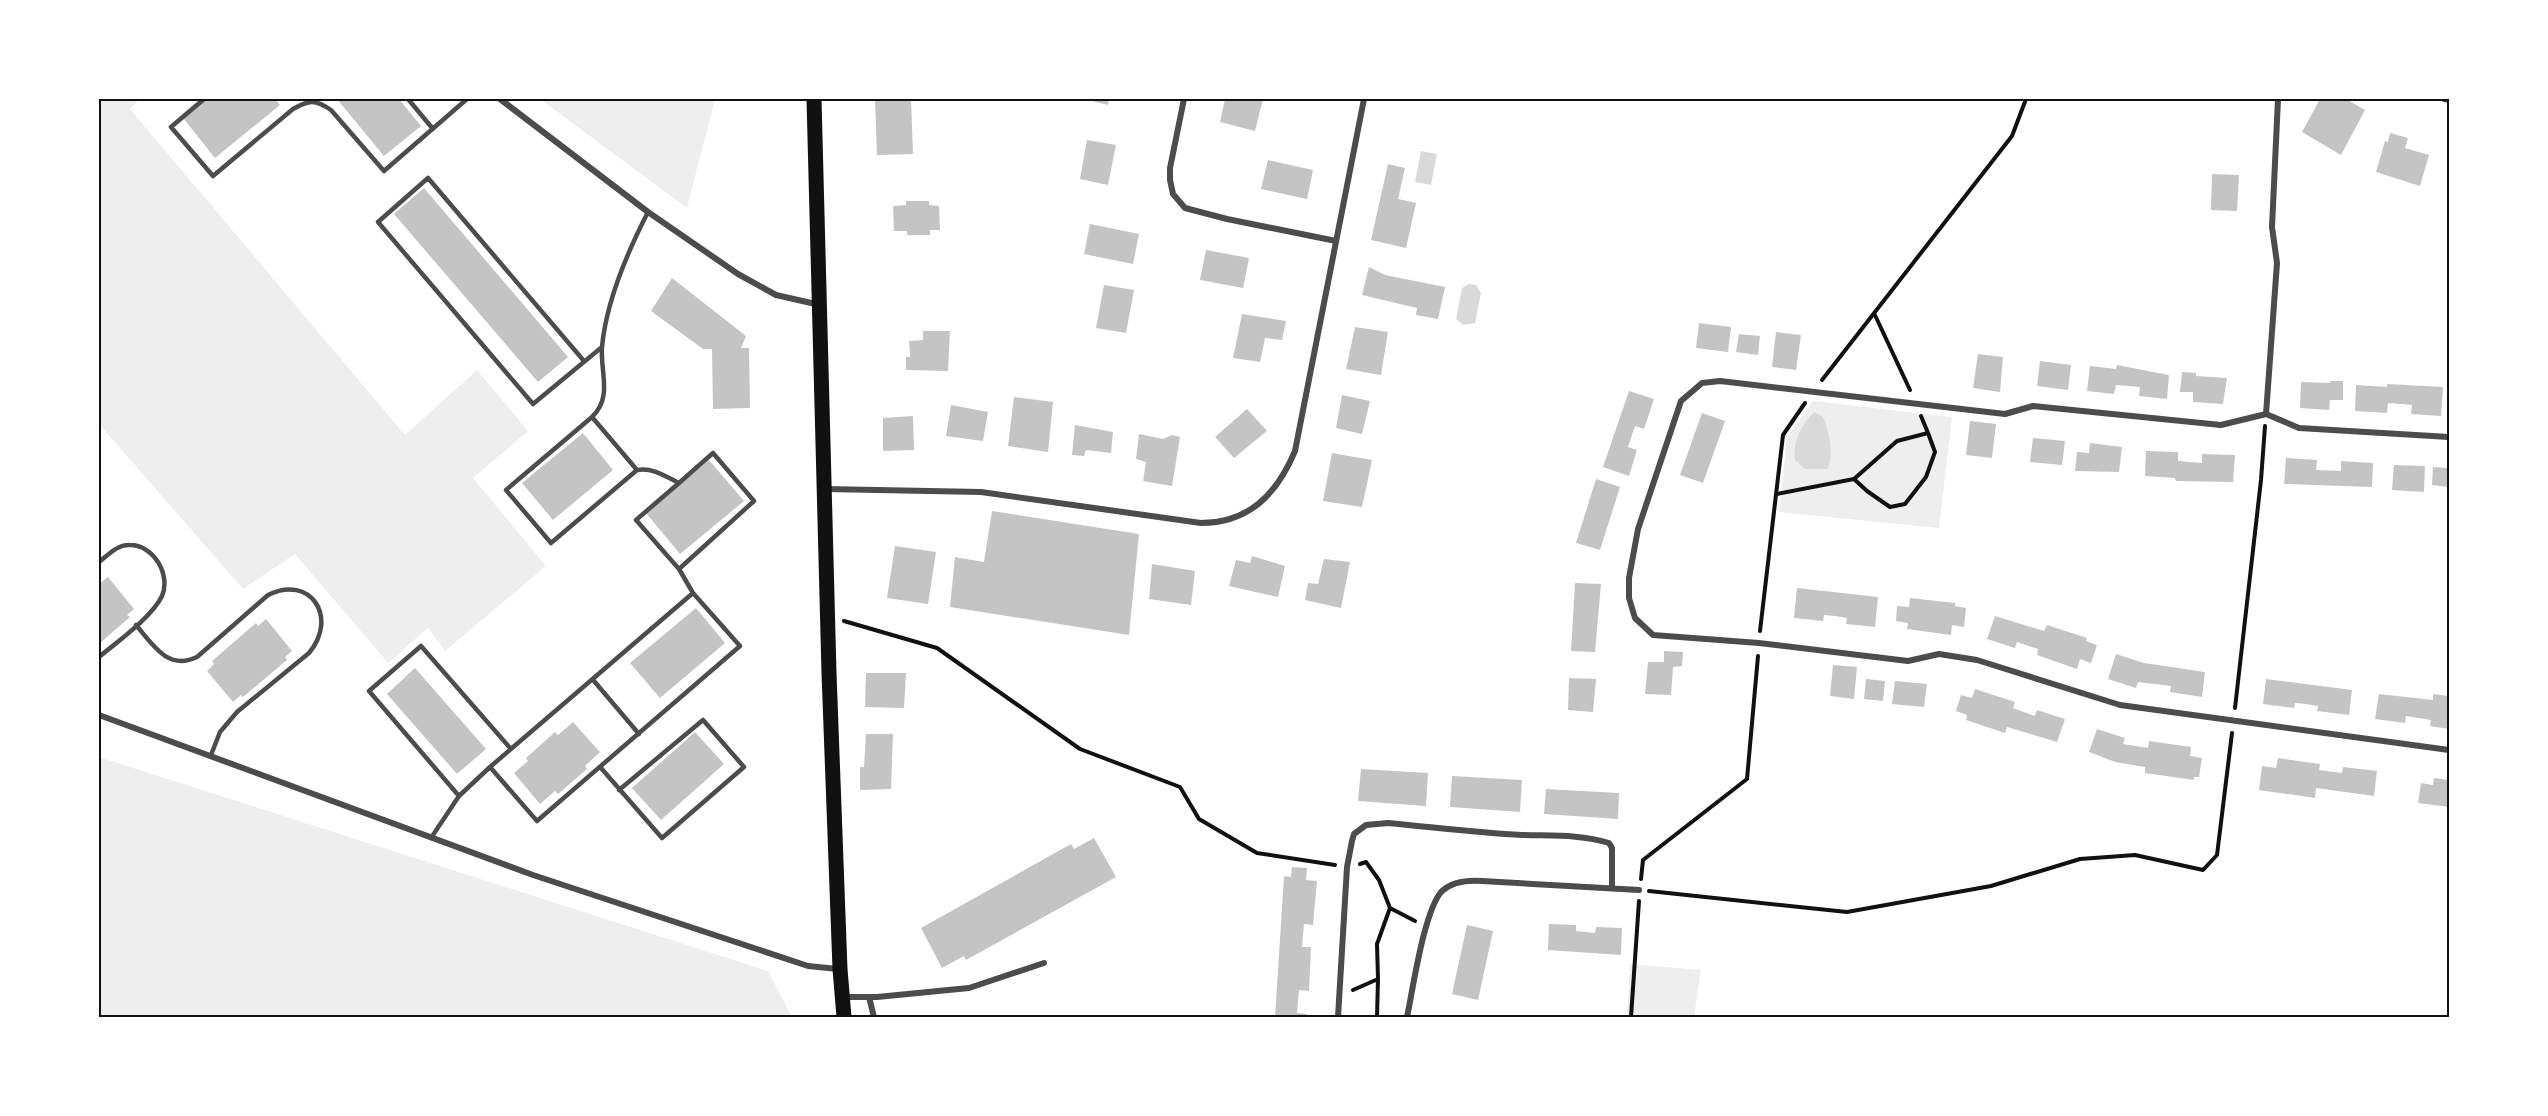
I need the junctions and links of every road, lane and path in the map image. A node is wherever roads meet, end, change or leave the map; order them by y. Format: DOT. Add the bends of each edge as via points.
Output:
graph roads {
  1 [pos="204,99"];
  2 [pos="408,99"];
  3 [pos="467,99"];
  4 [pos="500,99"];
  5 [pos="814,99"];
  6 [pos="1184,99"];
  7 [pos="1364,99"];
  8 [pos="2026,99"];
  9 [pos="2278,99"];
  10 [pos="2444,99"];
  11 [pos="307,100"];
  12 [pos="2449,100"];
  13 [pos="433,129"];
  14 [pos="648,212"];
  15 [pos="1335,241"];
  16 [pos="820,306"];
  17 [pos="1874,313"];
  18 [pos="602,347"];
  19 [pos="584,362"];
  20 [pos="1812,393"];
  21 [pos="1917,404"];
  22 [pos="2266,414"];
  23 [pos="592,417"];
  24 [pos="1928,433"];
  25 [pos="2449,438"];
  26 [pos="637,470"];
  27 [pos="1854,479"];
  28 [pos="679,483"];
  29 [pos="825,489"];
  30 [pos="1777,494"];
  31 [pos="99,562"];
  32 [pos="679,569"];
  33 [pos="693,593"];
  34 [pos="829,616"];
  35 [pos="136,625"];
  36 [pos="1759,643"];
  37 [pos="99,657"];
  38 [pos="594,681"];
  39 [pos="99,715"];
  40 [pos="2233,722"];
  41 [pos="639,734"];
  42 [pos="511,749"];
  43 [pos="2449,750"];
  44 [pos="211,755"];
  45 [pos="490,767"];
  46 [pos="601,768"];
  47 [pos="619,790"];
  48 [pos="459,796"];
  49 [pos="431,838"];
  50 [pos="1347,867"];
  51 [pos="1612,888"];
  52 [pos="1640,890"];
  53 [pos="1390,908"];
  54 [pos="1401,914"];
  55 [pos="1044,963"];
  56 [pos="840,969"];
  57 [pos="1378,979"];
  58 [pos="1338,987"];
  59 [pos="842,996"];
  60 [pos="868,997"];
  61 [pos="844,1017"];
  62 [pos="874,1017"];
  63 [pos="1338,1017"];
  64 [pos="1377,1017"];
  65 [pos="1407,1017"];
  66 [pos="1631,1017"];
  1 -- 11 [label="lane" via="171,127 213,176"];
  2 -- 13 [label="lane"];
  3 -- 13 [label="lane"];
  4 -- 14 [label="street"];
  5 -- 16 [label="main road"];
  6 -- 15 [label="street" via="1170,180 1173,195 1185,208"];
  7 -- 15 [label="street"];
  8 -- 17 [label="path" via="2012,136"];
  9 -- 22 [label="street" via="2272,227 2277,263"];
  10 -- 12 [label="street"];
  11 -- 13 [label="lane" via="331,110 384,171"];
  14 -- 16 [label="street" via="738,274 776,295"];
  14 -- 18 [label="lane" via="627,254"];
  15 -- 29 [label="street" via="1295,451 1271,492 1239,516 1201,523 981,492"];
  16 -- 29 [label="main road"];
  17 -- 20 [label="path"];
  17 -- 21 [label="path"];
  18 -- 19 [label="lane"];
  18 -- 23 [label="lane" via="605,389 599,410"];
  19 -- 19 [label="lane" via="428,178 378,222 533,404"];
  20 -- 21 [label="street"];
  20 -- 30 [label="path" via="1784,435"];
  20 -- 36 [label="street" via="1720,381 1702,383 1681,401 1638,529 1629,598 1635,618 1653,635"];
  21 -- 22 [label="street" via="2005,414 2033,406 2221,425"];
  21 -- 24 [label="path"];
  22 -- 25 [label="street" via="2299,428"];
  22 -- 40 [label="path"];
  23 -- 26 [label="lane"];
  23 -- 26 [label="lane" via="506,490 551,543"];
  24 -- 27 [label="path" via="1897,441"];
  24 -- 27 [label="path" via="1935,452 1926,477 1905,504 1890,507"];
  26 -- 28 [label="lane" via="645,468"];
  27 -- 30 [label="path"];
  28 -- 32 [label="lane" via="636,520"];
  28 -- 32 [label="lane" via="713,453 754,501"];
  29 -- 34 [label="main road"];
  30 -- 36 [label="path"];
  31 -- 35 [label="lane" via="129,544 148,552 161,568 162,596"];
  32 -- 33 [label="lane"];
  33 -- 38 [label="lane"];
  33 -- 41 [label="lane" via="740,646"];
  34 -- 50 [label="path" via="937,648 1080,749 1180,787 1199,819 1257,853"];
  34 -- 56 [label="main road"];
  35 -- 37 [label="lane"];
  35 -- 44 [label="lane" via="167,657 174,662 187,662 280,589 299,590 316,604 323,622 318,643 237,712 220,732"];
  36 -- 40 [label="street" via="1908,661 1939,654 1968,658 2120,705"];
  36 -- 52 [label="path" via="1747,779 1643,860"];
  38 -- 41 [label="lane"];
  38 -- 42 [label="lane"];
  39 -- 44 [label="street"];
  40 -- 43 [label="street"];
  40 -- 52 [label="path" via="2217,855 2203,870 2135,855 2080,859 1991,886 1847,912"];
  41 -- 46 [label="lane"];
  42 -- 45 [label="lane"];
  42 -- 48 [label="lane" via="421,646 369,691"];
  44 -- 49 [label="street"];
  45 -- 46 [label="lane" via="537,821"];
  45 -- 48 [label="lane"];
  46 -- 47 [label="lane"];
  47 -- 47 [label="lane" via="662,838 744,767 703,720"];
  48 -- 49 [label="lane"];
  49 -- 56 [label="street" via="808,966"];
  50 -- 51 [label="street" via="1354,834 1366,825 1388,823 1587,837 1609,843 1612,848"];
  50 -- 53 [label="path" via="1366,862 1379,880"];
  50 -- 58 [label="street"];
  51 -- 52 [label="street"];
  51 -- 65 [label="street" via="1467,880 1448,887 1436,901 1426,927"];
  52 -- 66 [label="path"];
  53 -- 54 [label="path"];
  53 -- 57 [label="path" via="1377,944"];
  55 -- 60 [label="street" via="969,988"];
  56 -- 59 [label="main road"];
  57 -- 58 [label="path" via="1353,990"];
  57 -- 64 [label="path"];
  58 -- 63 [label="street"];
  59 -- 60 [label="street"];
  59 -- 61 [label="main road"];
  60 -- 62 [label="street"];
}
